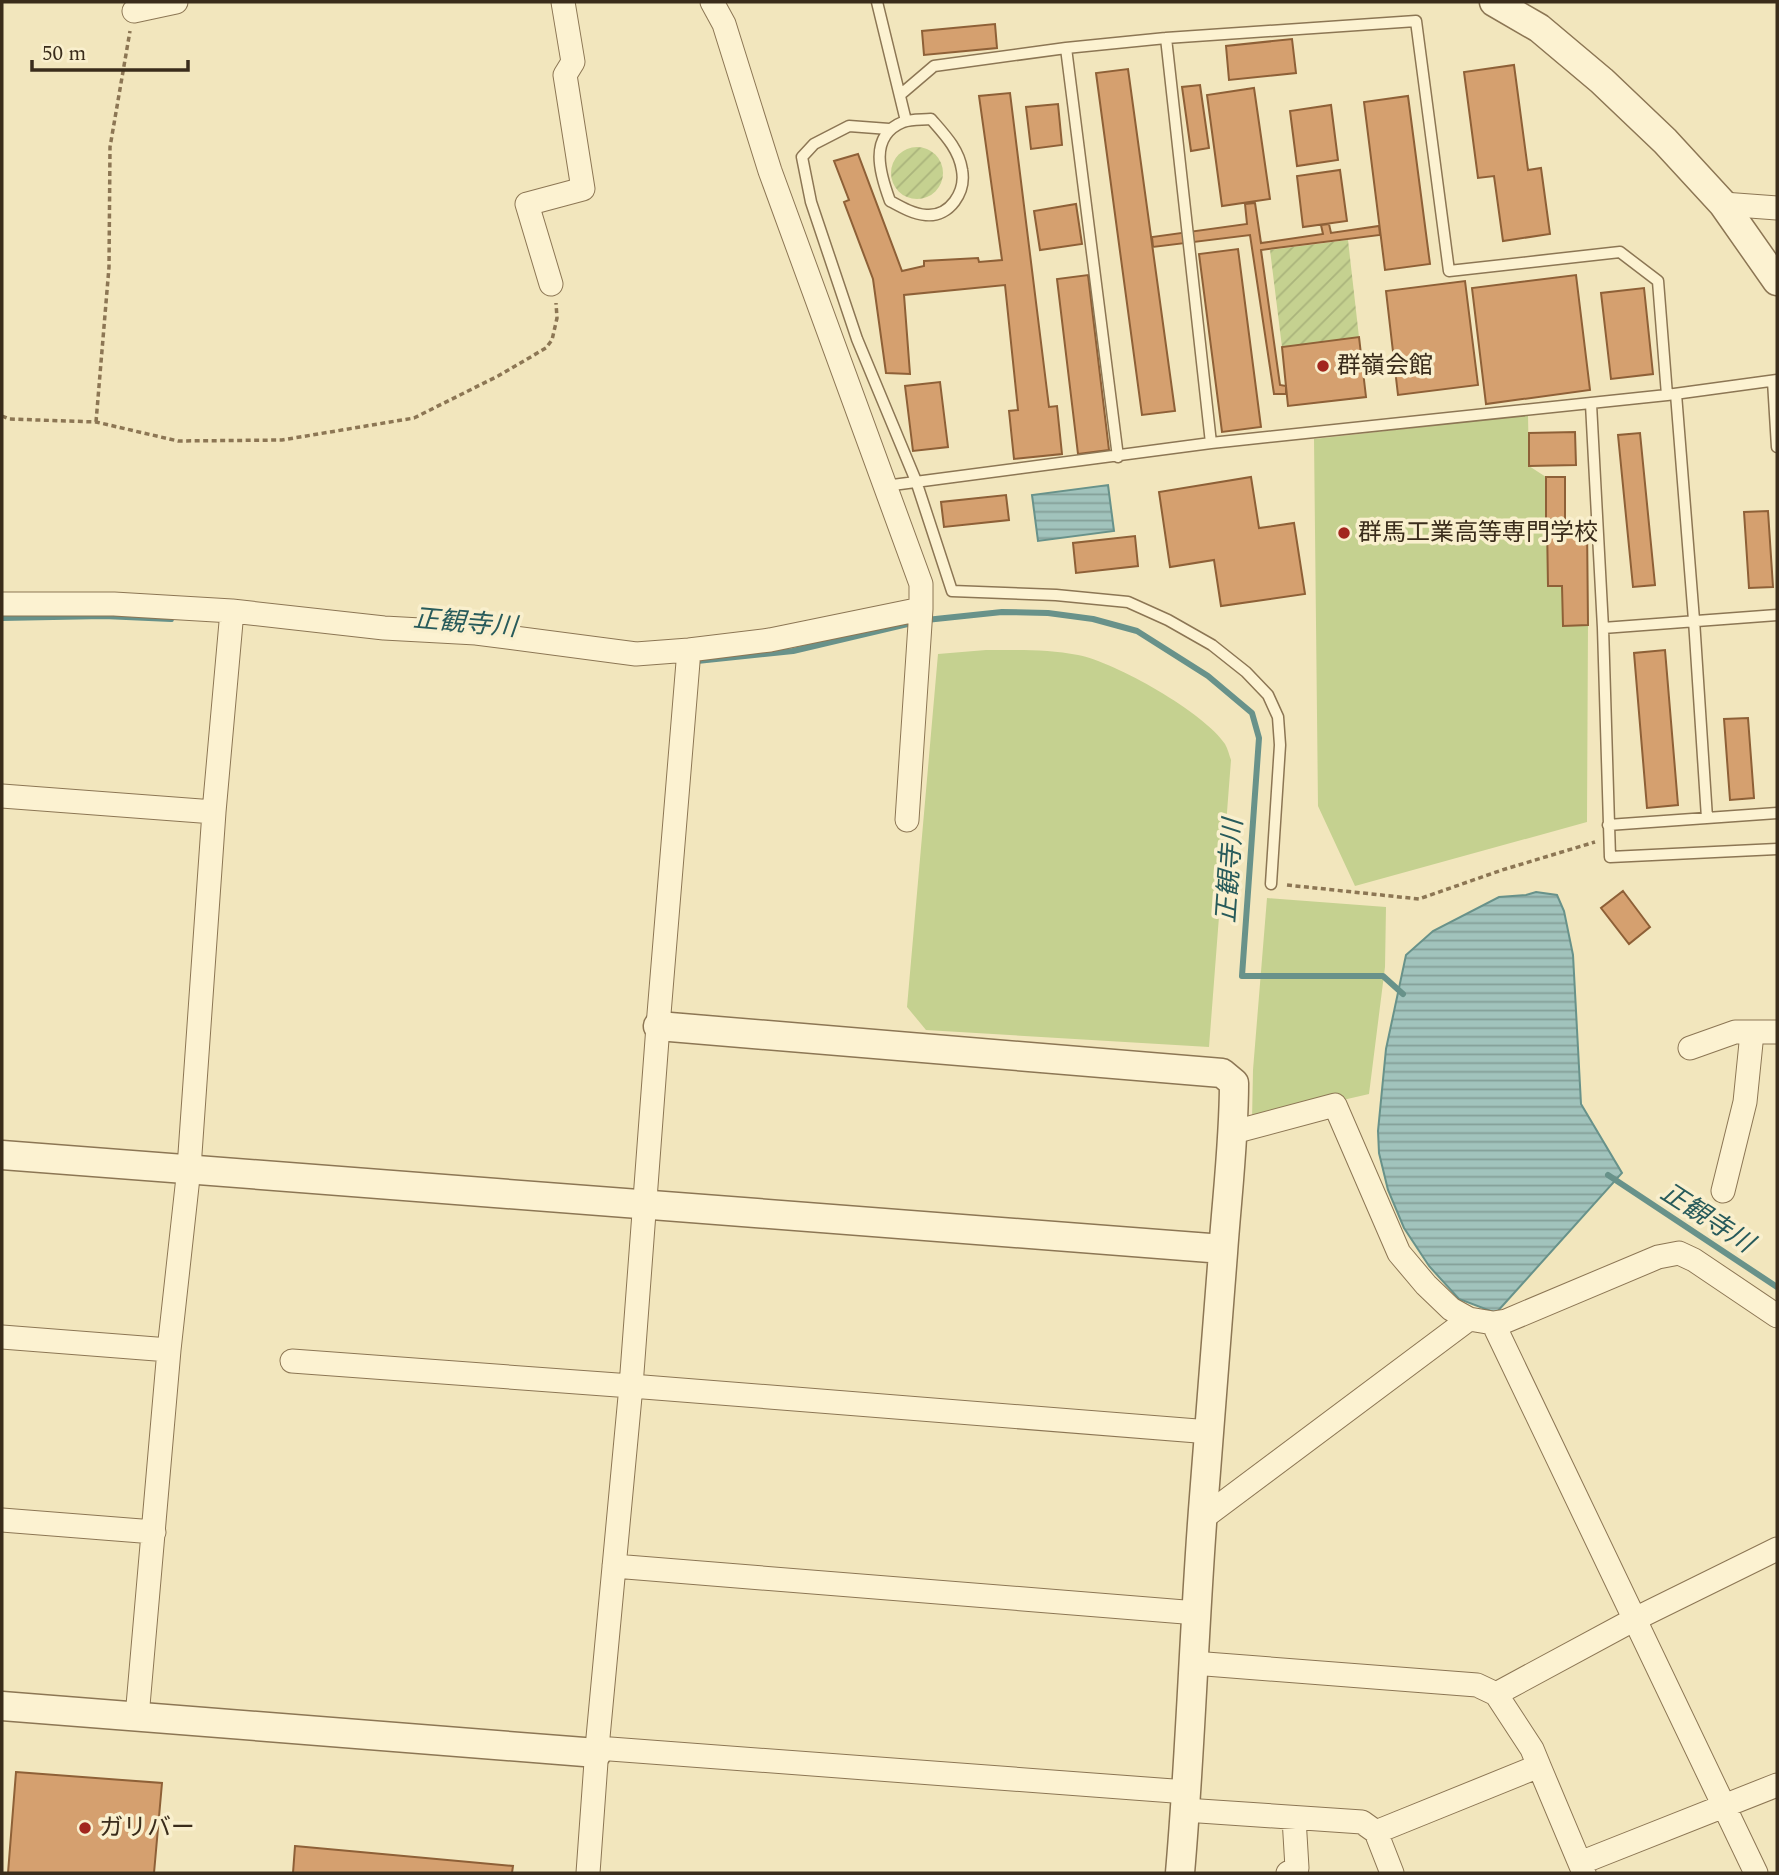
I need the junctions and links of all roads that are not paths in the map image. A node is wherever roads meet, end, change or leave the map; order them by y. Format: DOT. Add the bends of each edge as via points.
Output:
graph roads {
  1 [pos="176,2"];
  2 [pos="564,2"];
  3 [pos="712,2"];
  4 [pos="877,2"];
  5 [pos="1494,2"];
  6 [pos="134,10"];
  7 [pos="1166,38"];
  8 [pos="1066,48"];
  9 [pos="900,95"];
  10 [pos="906,121"];
  11 [pos="889,129"];
  12 [pos="1723,204"];
  13 [pos="1777,208"];
  14 [pos="1777,281"];
  15 [pos="551,284"];
  16 [pos="1775,380"];
  17 [pos="1672,395"];
  18 [pos="1591,404"];
  19 [pos="1211,443"];
  20 [pos="1777,447"];
  21 [pos="1118,457"];
  22 [pos="916,481"];
  23 [pos="885,486"];
  24 [pos="2,604"];
  25 [pos="921,609"];
  26 [pos="232,611"];
  27 [pos="1777,615"];
  28 [pos="1694,620"];
  29 [pos="1603,628"];
  30 [pos="688,650"];
  31 [pos="2,796"];
  32 [pos="214,812"];
  33 [pos="1777,813"];
  34 [pos="1707,818"];
  35 [pos="907,820"];
  36 [pos="1608,825"];
  37 [pos="1777,849"];
  38 [pos="1271,884"];
  39 [pos="658,1026"];
  40 [pos="1777,1032"];
  41 [pos="1752,1033"];
  42 [pos="1690,1048"];
  43 [pos="1234,1132"];
  44 [pos="2,1155"];
  45 [pos="188,1168"];
  46 [pos="1723,1191"];
  47 [pos="644,1206"];
  48 [pos="1223,1250"];
  49 [pos="1777,1317"];
  50 [pos="1469,1319"];
  51 [pos="1493,1322"];
  52 [pos="2,1337"];
  53 [pos="169,1350"];
  54 [pos="292,1361"];
  55 [pos="631,1386"];
  56 [pos="1209,1432"];
  57 [pos="1203,1518"];
  58 [pos="2,1520"];
  59 [pos="154,1532"];
  60 [pos="1777,1549"];
  61 [pos="614,1566"];
  62 [pos="1197,1613"];
  63 [pos="1635,1619"];
  64 [pos="1193,1663"];
  65 [pos="1496,1694"];
  66 [pos="2,1706"];
  67 [pos="137,1717"];
  68 [pos="597,1750"];
  69 [pos="1539,1766"];
  70 [pos="1777,1785"];
  71 [pos="1186,1801"];
  72 [pos="1725,1807"];
  73 [pos="1294,1818"];
  74 [pos="1376,1832"];
  75 [pos="1582,1868"];
  76 [pos="588,1873"];
  77 [pos="1180,1873"];
  78 [pos="1288,1873"];
  79 [pos="1392,1873"];
  80 [pos="1756,1873"];
  1 -- 6 [label="street"];
  2 -- 15 [label="street" via="573,62 565,75 583,189 527,204"];
  3 -- 23 [label="street" via="724,24 770,171"];
  4 -- 9 [label="lane"];
  5 -- 12 [label="street" via="1539,28 1602,81"];
  7 -- 8 [label="lane"];
  7 -- 17 [label="lane" via="1416,21 1449,271 1620,252 1658,281"];
  7 -- 19 [label="lane"];
  8 -- 9 [label="lane" via="934,66"];
  8 -- 21 [label="lane"];
  9 -- 10 [label="lane"];
  10 -- 11 [label="lane"];
  10 -- 11 [label="lane" via="932,119 952,143 962,171 960,194 949,209 928,215 890,201 879,151"];
  11 -- 22 [label="lane" via="849,126 814,144 802,157 811,202 858,339"];
  12 -- 13 [label="street"];
  12 -- 14 [label="street"];
  16 -- 17 [label="lane"];
  16 -- 20 [label="lane"];
  17 -- 18 [label="lane"];
  17 -- 28 [label="lane"];
  18 -- 19 [label="lane"];
  18 -- 29 [label="lane"];
  19 -- 21 [label="lane"];
  21 -- 22 [label="lane"];
  22 -- 23 [label="lane"];
  22 -- 38 [label="lane" via="952,591 1128,602 1212,645 1268,695 1278,717 1280,745"];
  23 -- 25 [label="street" via="921,584"];
  24 -- 26 [label="street"];
  25 -- 30 [label="street" via="770,640"];
  25 -- 35 [label="street"];
  26 -- 30 [label="street" via="476,633 636,654"];
  26 -- 32 [label="street"];
  27 -- 28 [label="lane"];
  28 -- 29 [label="lane"];
  28 -- 34 [label="lane"];
  29 -- 36 [label="lane"];
  30 -- 39 [label="street"];
  31 -- 32 [label="street"];
  32 -- 45 [label="street"];
  33 -- 34 [label="lane"];
  34 -- 36 [label="lane"];
  36 -- 37 [label="lane" via="1610,857"];
  39 -- 43 [label="street" via="1222,1073 1234,1083"];
  39 -- 47 [label="street"];
  40 -- 41 [label="street"];
  41 -- 42 [label="street" via="1735,1032"];
  41 -- 46 [label="street" via="1745,1102"];
  43 -- 48 [label="street"];
  43 -- 50 [label="street" via="1335,1105 1399,1252 1451,1309"];
  44 -- 45 [label="street"];
  45 -- 47 [label="street"];
  45 -- 53 [label="street"];
  47 -- 48 [label="street"];
  47 -- 55 [label="street"];
  48 -- 56 [label="street"];
  49 -- 51 [label="street" via="1679,1253 1658,1257 1506,1321"];
  50 -- 51 [label="street"];
  50 -- 57 [label="street"];
  51 -- 63 [label="street"];
  52 -- 53 [label="street"];
  53 -- 59 [label="street"];
  54 -- 55 [label="street"];
  55 -- 56 [label="street"];
  55 -- 61 [label="street"];
  56 -- 57 [label="street"];
  57 -- 62 [label="street"];
  58 -- 59 [label="street"];
  59 -- 67 [label="street"];
  60 -- 63 [label="street"];
  61 -- 62 [label="street"];
  61 -- 68 [label="street"];
  62 -- 64 [label="street"];
  63 -- 65 [label="street"];
  63 -- 72 [label="street"];
  64 -- 65 [label="street" via="1477,1685"];
  64 -- 71 [label="street"];
  65 -- 69 [label="street"];
  66 -- 67 [label="street"];
  67 -- 68 [label="street"];
  68 -- 71 [label="street"];
  68 -- 76 [label="street"];
  69 -- 74 [label="street"];
  69 -- 75 [label="street"];
  70 -- 72 [label="street"];
  71 -- 73 [label="street"];
  71 -- 77 [label="street"];
  72 -- 75 [label="street"];
  72 -- 80 [label="street"];
  73 -- 74 [label="street" via="1362,1822"];
  73 -- 78 [label="street" via="1297,1868"];
  74 -- 79 [label="street"];
}
